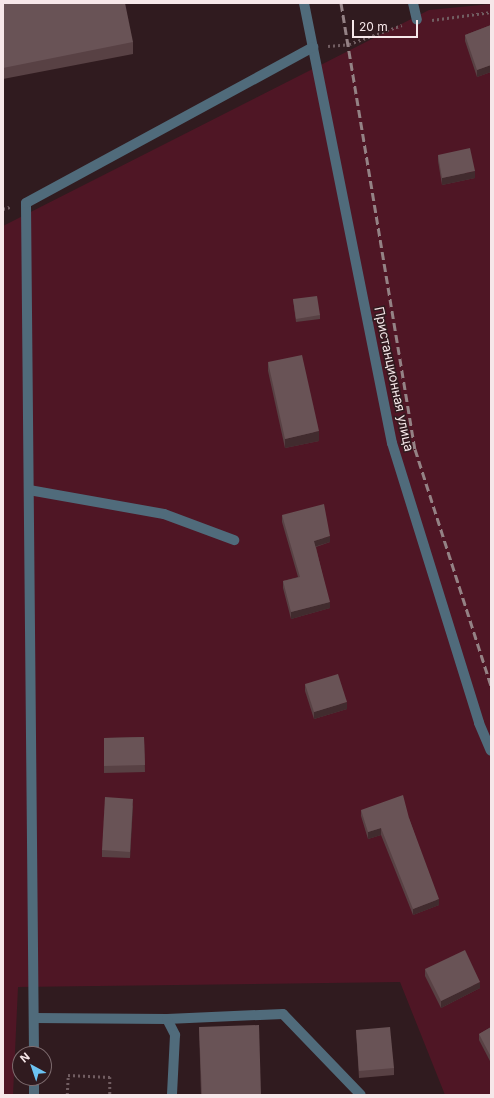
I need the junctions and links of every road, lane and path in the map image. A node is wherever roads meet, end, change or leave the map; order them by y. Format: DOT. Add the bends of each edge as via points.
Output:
graph roads {
  1 [pos="304,3"];
  2 [pos="413,3"];
  3 [pos="417,20"];
  4 [pos="313,47"];
  5 [pos="29,490"];
  6 [pos="234,540"];
  7 [pos="491,751"];
  8 [pos="34,1018"];
  9 [pos="167,1019"];
  10 [pos="34,1046"];
  11 [pos="68,1095"];
  12 [pos="110,1095"];
  13 [pos="172,1095"];
  14 [pos="361,1095"];
  1 -- 4 [label="street, Пристанционная улица"];
  2 -- 3 [label="street"];
  4 -- 5 [label="street" via="26,203"];
  4 -- 7 [label="street, Пристанционная улица" via="392,443 478,723"];
  5 -- 6 [label="street" via="164,514"];
  5 -- 8 [label="street"];
  8 -- 9 [label="street"];
  8 -- 10 [label="street"];
  9 -- 13 [label="street" via="175,1035"];
  9 -- 14 [label="street" via="284,1014"];
  11 -- 12 [label="path" via="68,1075 110,1077"];
}
